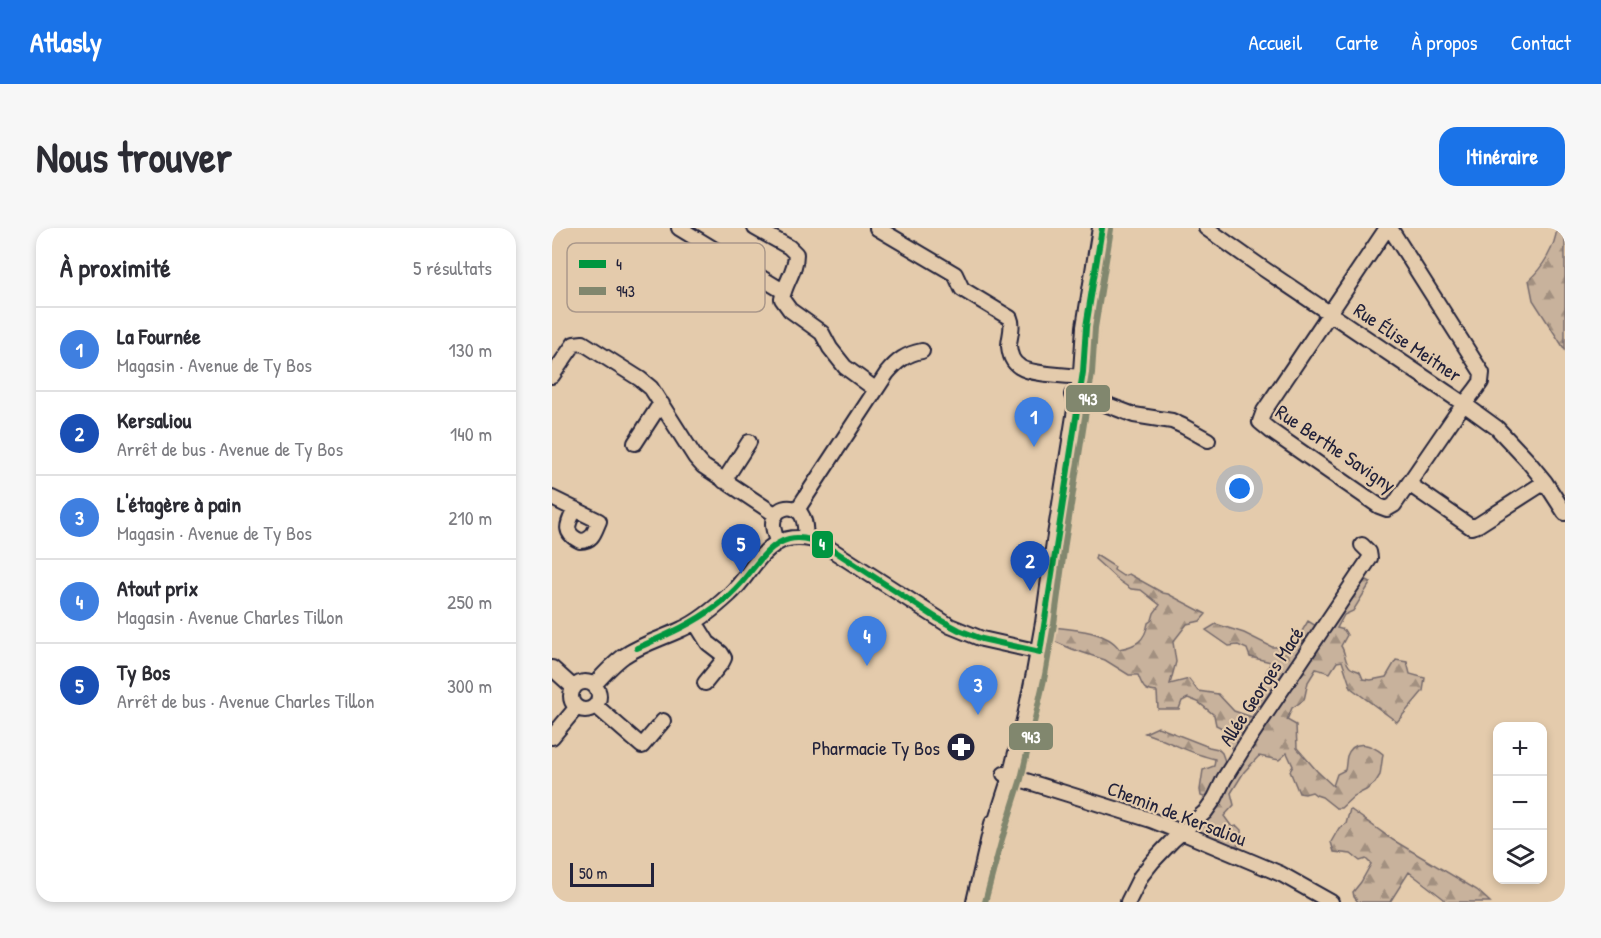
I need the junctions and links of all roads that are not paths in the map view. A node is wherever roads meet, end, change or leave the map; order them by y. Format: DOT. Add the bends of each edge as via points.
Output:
graph roads {
  1 [pos="679,228"];
  2 [pos="755,228"];
  3 [pos="877,228"];
  4 [pos="907,228"];
  5 [pos="1102,228"];
  6 [pos="1206,228"];
  7 [pos="1388,228"];
  8 [pos="900,241"];
  9 [pos="704,243"];
  10 [pos="765,280"];
  11 [pos="783,291"];
  12 [pos="1329,312"];
  13 [pos="922,351"];
  14 [pos="552,376"];
  15 [pos="1079,376"];
  16 [pos="875,389"];
  17 [pos="1075,396"];
  18 [pos="662,404"];
  19 [pos="1464,404"];
  20 [pos="1208,440"];
  21 [pos="749,442"];
  22 [pos="635,443"];
  23 [pos="724,481"];
  24 [pos="1545,482"];
  25 [pos="1409,484"];
  26 [pos="552,498"];
  27 [pos="575,509"];
  28 [pos="797,510"];
  29 [pos="1565,513"];
  30 [pos="776,514"];
  31 [pos="806,538"];
  32 [pos="777,543"];
  33 [pos="1362,545"];
  34 [pos="695,622"];
  35 [pos="1035,650"];
  36 [pos="552,668"];
  37 [pos="705,682"];
  38 [pos="594,685"];
  39 [pos="574,688"];
  40 [pos="596,706"];
  41 [pos="576,708"];
  42 [pos="663,721"];
  43 [pos="552,737"];
  44 [pos="1008,776"];
  45 [pos="1182,832"];
  46 [pos="976,902"];
  47 [pos="1128,902"];
  48 [pos="1331,902"];
  1 -- 9 [label="street"];
  2 -- 11 [label="street" via="796,254 796,264"];
  3 -- 8 [label="street"];
  4 -- 8 [label="street"];
  5 -- 15 [label="main road"];
  6 -- 12 [label="street, Rue Élise Meitner"];
  7 -- 12 [label="street"];
  7 -- 19 [label="street, Rue Berthe Savigny" via="1482,373 1481,382"];
  8 -- 15 [label="street" via="955,274 962,289 1010,318 1010,354 1019,367"];
  10 -- 11 [label="street"];
  11 -- 16 [label="street" via="782,299 790,310 822,333 844,367"];
  12 -- 19 [label="street, Rue Élise Meitner"];
  12 -- 25 [label="street, Rue Berthe Savigny" via="1263,411 1260,422 1379,506 1391,507"];
  13 -- 16 [label="street" via="897,362"];
  14 -- 18 [label="street" via="570,348 583,343 647,385"];
  15 -- 17 [label="main road"];
  16 -- 28 [label="street"];
  17 -- 20 [label="street" via="1134,415 1177,422"];
  17 -- 35 [label="main road"];
  18 -- 22 [label="street"];
  18 -- 23 [label="street" via="700,463"];
  19 -- 24 [label="street, Rue Élise Meitner" via="1497,428"];
  19 -- 25 [label="street, Rue Berthe Savigny"];
  21 -- 23 [label="street"];
  23 -- 30 [label="street"];
  24 -- 25 [label="street" via="1471,527"];
  24 -- 29 [label="street, Rue Élise Meitner"];
  26 -- 27 [label="street"];
  28 -- 30 [label="street" via="787,507"];
  28 -- 31 [label="street" via="803,516"];
  30 -- 32 [label="street" via="773,524"];
  31 -- 32 [label="street"];
  31 -- 35 [label="street" via="832,550 959,630"];
  32 -- 34 [label="street" via="760,557 733,591"];
  33 -- 45 [label="street, Allée Georges Macé" via="1370,558 1252,734 1215,798"];
  34 -- 37 [label="street" via="708,643 724,658"];
  34 -- 38 [label="street" via="628,654"];
  35 -- 44 [label="main road" via="1027,716"];
  36 -- 39 [label="street"];
  38 -- 39 [label="street" via="585,682"];
  38 -- 40 [label="street" via="600,697"];
  39 -- 41 [label="street" via="571,700"];
  40 -- 41 [label="street" via="585,711"];
  40 -- 42 [label="street" via="642,746"];
  41 -- 43 [label="street"];
  44 -- 45 [label="street, Chemin de Kersaliou"];
  44 -- 46 [label="main road"];
  45 -- 47 [label="street, Allée Georges Macé" via="1147,868"];
  45 -- 48 [label="street, Chemin de Kersaliou" via="1281,874"];
}
